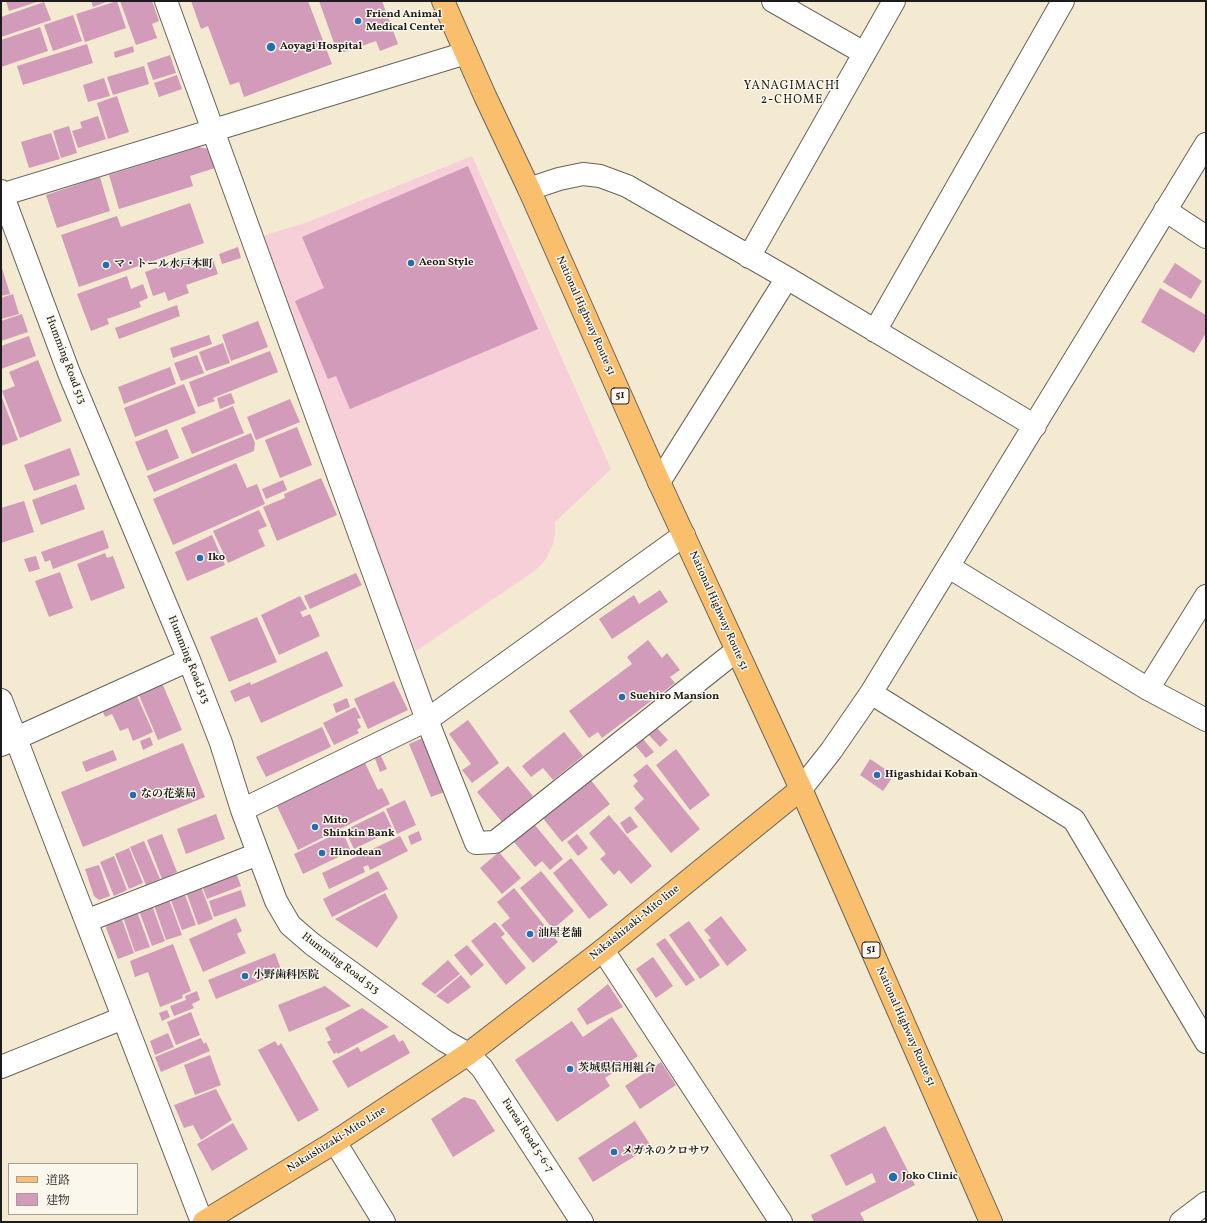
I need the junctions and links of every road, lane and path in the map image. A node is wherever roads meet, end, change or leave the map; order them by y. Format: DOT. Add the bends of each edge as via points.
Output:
graph roads {
  1 [pos="166,1"];
  2 [pos="443,1"];
  3 [pos="773,1"];
  4 [pos="894,1"];
  5 [pos="1063,1"];
  6 [pos="466,53"];
  7 [pos="864,53"];
  8 [pos="213,130"];
  9 [pos="1206,144"];
  10 [pos="529,189"];
  11 [pos="1,193"];
  12 [pos="1165,210"];
  13 [pos="1206,237"];
  14 [pos="749,257"];
  15 [pos="787,278"];
  16 [pos="875,331"];
  17 [pos="1034,426"];
  18 [pos="659,482"];
  19 [pos="684,535"];
  20 [pos="948,567"];
  21 [pos="1206,596"];
  22 [pos="736,651"];
  23 [pos="189,660"];
  24 [pos="1148,688"];
  25 [pos="870,693"];
  26 [pos="1,700"];
  27 [pos="427,720"];
  28 [pos="1206,720"];
  29 [pos="8,741"];
  30 [pos="800,789"];
  31 [pos="242,810"];
  32 [pos="258,854"];
  33 [pos="86,921"];
  34 [pos="603,950"];
  35 [pos="123,1018"];
  36 [pos="1206,1042"];
  37 [pos="468,1054"];
  38 [pos="1,1067"];
  39 [pos="335,1142"];
  40 [pos="1206,1203"];
  41 [pos="203,1222"];
  42 [pos="384,1222"];
  43 [pos="582,1222"];
  44 [pos="781,1222"];
  45 [pos="990,1222"];
  46 [pos="1181,1222"];
  1 -- 8 [label="street"];
  2 -- 6 [label="main road, National Highway Route 51 / 51"];
  3 -- 7 [label="street"];
  4 -- 7 [label="street"];
  5 -- 16 [label="street"];
  6 -- 8 [label="street"];
  6 -- 10 [label="main road, National Highway Route 51 / 51"];
  7 -- 14 [label="street"];
  8 -- 11 [label="street"];
  8 -- 27 [label="street"];
  9 -- 12 [label="street"];
  10 -- 14 [label="street" via="583,174 600,176 628,186"];
  10 -- 18 [label="main road, National Highway Route 51 / 51"];
  11 -- 23 [label="street, Humming Road 513" via="69,373"];
  12 -- 13 [label="street"];
  12 -- 17 [label="street"];
  14 -- 15 [label="street"];
  15 -- 16 [label="street"];
  15 -- 18 [label="street"];
  16 -- 17 [label="street"];
  17 -- 20 [label="street"];
  18 -- 19 [label="main road, National Highway Route 51 / 51"];
  19 -- 22 [label="main road, National Highway Route 51 / 51"];
  19 -- 27 [label="street"];
  20 -- 24 [label="street"];
  20 -- 25 [label="street"];
  21 -- 24 [label="street"];
  22 -- 27 [label="street" via="495,842 476,843"];
  22 -- 30 [label="main road, National Highway Route 51 / 51"];
  23 -- 29 [label="street"];
  23 -- 31 [label="street, Humming Road 513" via="221,743"];
  24 -- 28 [label="street"];
  25 -- 30 [label="street" via="831,751"];
  25 -- 36 [label="street" via="1074,820"];
  26 -- 29 [label="street"];
  27 -- 31 [label="street"];
  29 -- 33 [label="street"];
  30 -- 34 [label="main road, Nakaishizaki-Mito line"];
  30 -- 45 [label="main road, National Highway Route 51 / 51"];
  31 -- 32 [label="street, Humming Road 513"];
  32 -- 33 [label="street"];
  32 -- 37 [label="street, Humming Road 513" via="276,900 290,925 426,1028"];
  33 -- 35 [label="street"];
  34 -- 37 [label="main road, Nakaishizaki-Mito line"];
  34 -- 44 [label="street"];
  35 -- 38 [label="street"];
  35 -- 41 [label="street"];
  37 -- 39 [label="main road, Nakaishizaki-Mito Line"];
  37 -- 43 [label="street, Fureai Road 5-6-7" via="494,1084"];
  39 -- 41 [label="main road, Nakaishizaki-Mito Line"];
  39 -- 42 [label="street"];
  40 -- 46 [label="street"];
}
